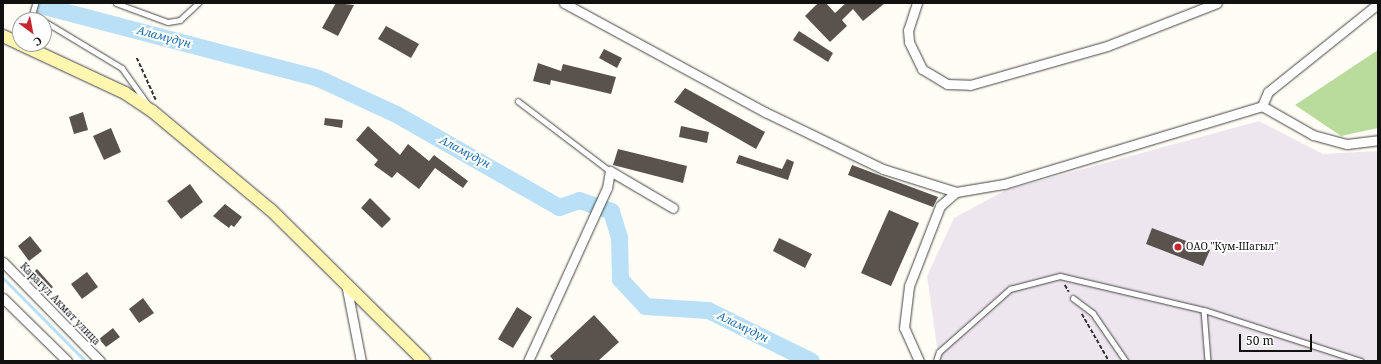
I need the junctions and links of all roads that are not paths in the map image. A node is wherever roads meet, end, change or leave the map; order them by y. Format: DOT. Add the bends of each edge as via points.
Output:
graph roads {
  1 [pos="116,3"];
  2 [pos="198,3"];
  3 [pos="564,3"];
  4 [pos="917,3"];
  5 [pos="1217,3"];
  6 [pos="1378,4"];
  7 [pos="52,26"];
  8 [pos="37,52"];
  9 [pos="518,101"];
  10 [pos="1262,106"];
  11 [pos="152,111"];
  12 [pos="1378,140"];
  13 [pos="610,171"];
  14 [pos="956,192"];
  15 [pos="673,208"];
  16 [pos="3,262"];
  17 [pos="346,284"];
  18 [pos="3,298"];
  19 [pos="1073,298"];
  20 [pos="1204,310"];
  21 [pos="67,361"];
  22 [pos="100,361"];
  23 [pos="361,361"];
  24 [pos="424,361"];
  25 [pos="528,361"];
  26 [pos="919,361"];
  27 [pos="936,361"];
  28 [pos="1126,361"];
  29 [pos="1208,361"];
  30 [pos="1361,361"];
  1 -- 2 [label="lane" via="168,22 180,20"];
  3 -- 14 [label="street" via="765,112 869,162"];
  4 -- 5 [label="street" via="908,30 909,42 922,69 947,84 970,85 1107,46"];
  6 -- 10 [label="street" via="1268,92"];
  7 -- 11 [label="lane" via="122,68"];
  8 -- 11 [label="main road" via="125,93"];
  9 -- 13 [label="lane"];
  10 -- 12 [label="street" via="1313,135 1347,144"];
  10 -- 14 [label="street" via="1004,184"];
  11 -- 17 [label="main road" via="271,210"];
  13 -- 15 [label="street"];
  13 -- 25 [label="street" via="607,188"];
  14 -- 26 [label="street" via="940,206 909,286 904,328"];
  16 -- 22 [label="street, Карагул Акмат улица"];
  17 -- 23 [label="street"];
  17 -- 24 [label="main road"];
  18 -- 21 [label="street"];
  19 -- 28 [label="lane" via="1093,313"];
  20 -- 27 [label="lane" via="1060,276 1010,289 939,352"];
  20 -- 29 [label="lane"];
  20 -- 30 [label="lane"];
}
